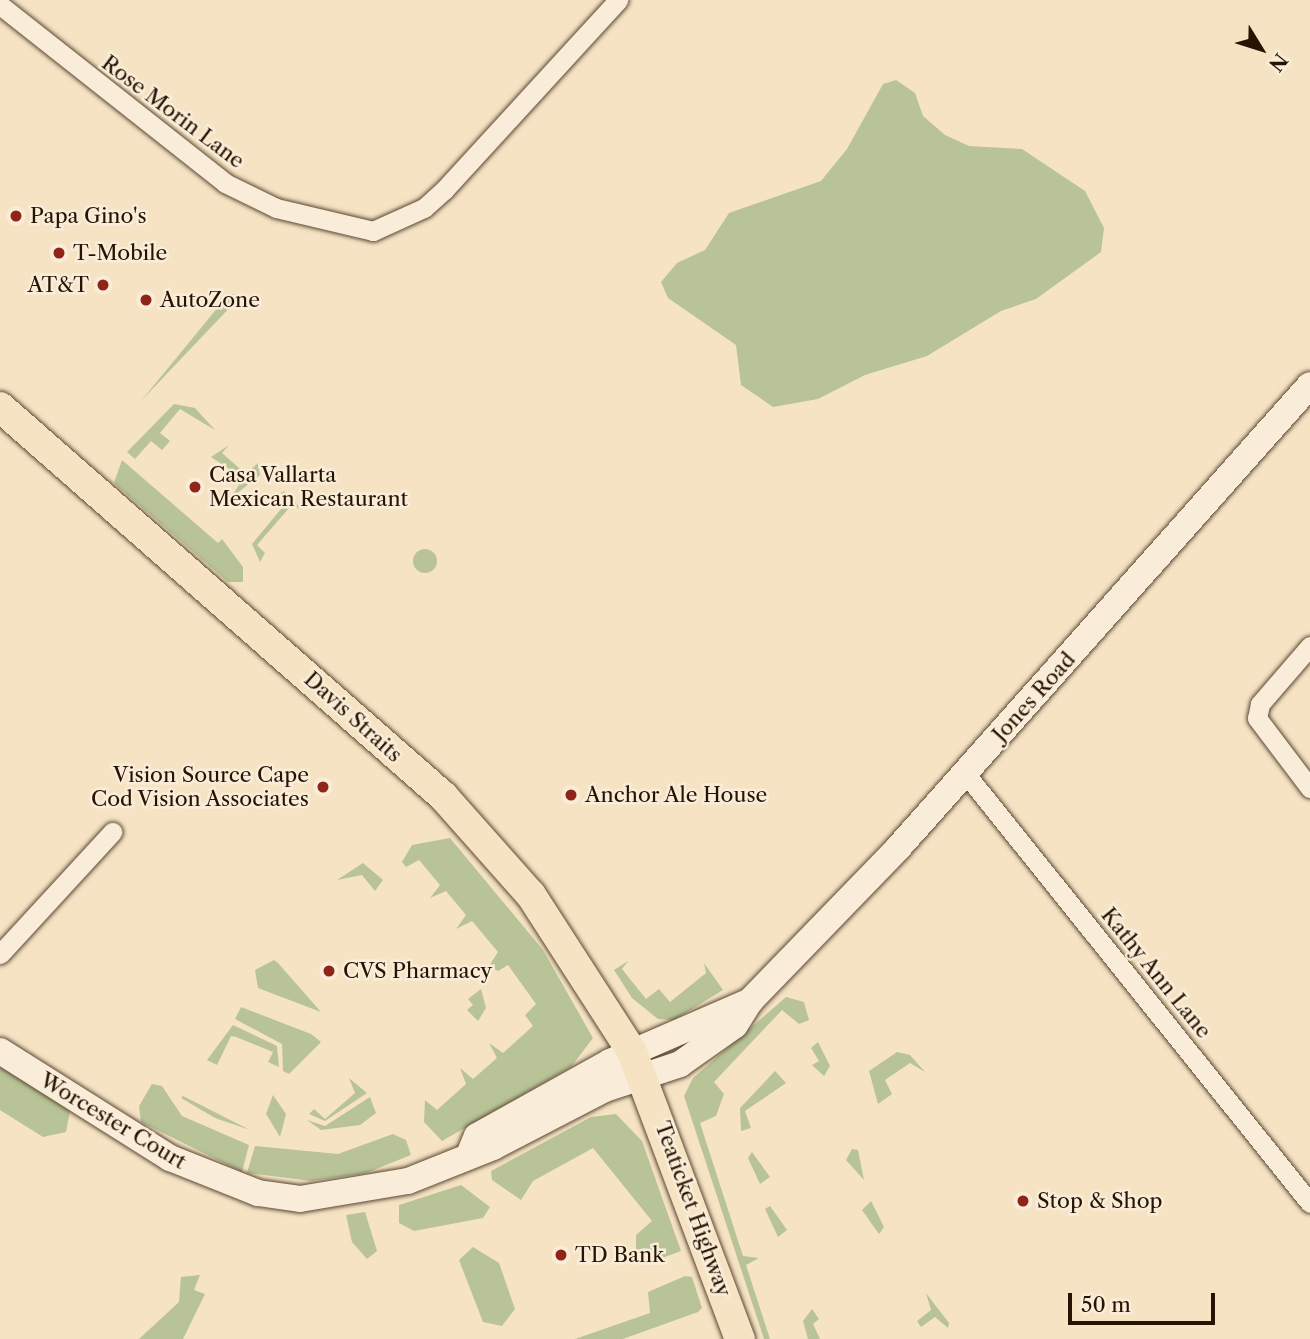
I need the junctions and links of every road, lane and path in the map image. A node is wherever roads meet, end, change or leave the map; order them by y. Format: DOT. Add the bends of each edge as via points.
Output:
graph roads {
  1 [pos="618,0"];
  2 [pos="0,5"];
  3 [pos="1310,385"];
  4 [pos="0,407"];
  5 [pos="1310,646"];
  6 [pos="965,773"];
  7 [pos="1310,788"];
  8 [pos="113,832"];
  9 [pos="0,954"];
  10 [pos="750,1001"];
  11 [pos="0,1051"];
  12 [pos="632,1052"];
  13 [pos="645,1080"];
  14 [pos="471,1152"];
  15 [pos="1310,1203"];
  16 [pos="740,1339"];
  1 -- 2 [label="street, Rose Morin Lane" via="444,190 424,208 373,231 276,208 201,166"];
  3 -- 6 [label="main road, Jones Road"];
  4 -- 12 [label="main road, Davis Straits" via="485,838 556,928"];
  5 -- 7 [label="street" via="1260,704 1256,718"];
  6 -- 10 [label="main road, Jones Road"];
  6 -- 15 [label="street, Kathy Ann Lane"];
  8 -- 9 [label="street"];
  10 -- 12 [label="main road, Jones Road"];
  10 -- 13 [label="main road, Jones Road" via="735,1026 713,1044"];
  11 -- 14 [label="main road, Worcester Court" via="170,1158 258,1193 300,1199 362,1193 408,1181"];
  12 -- 13 [label="main road, Davis Straits"];
  12 -- 14 [label="main road, Worcester Court" via="477,1136"];
  13 -- 14 [label="main road, Worcester Court" via="605,1089"];
  13 -- 16 [label="main road, Teaticket Highway"];
}
